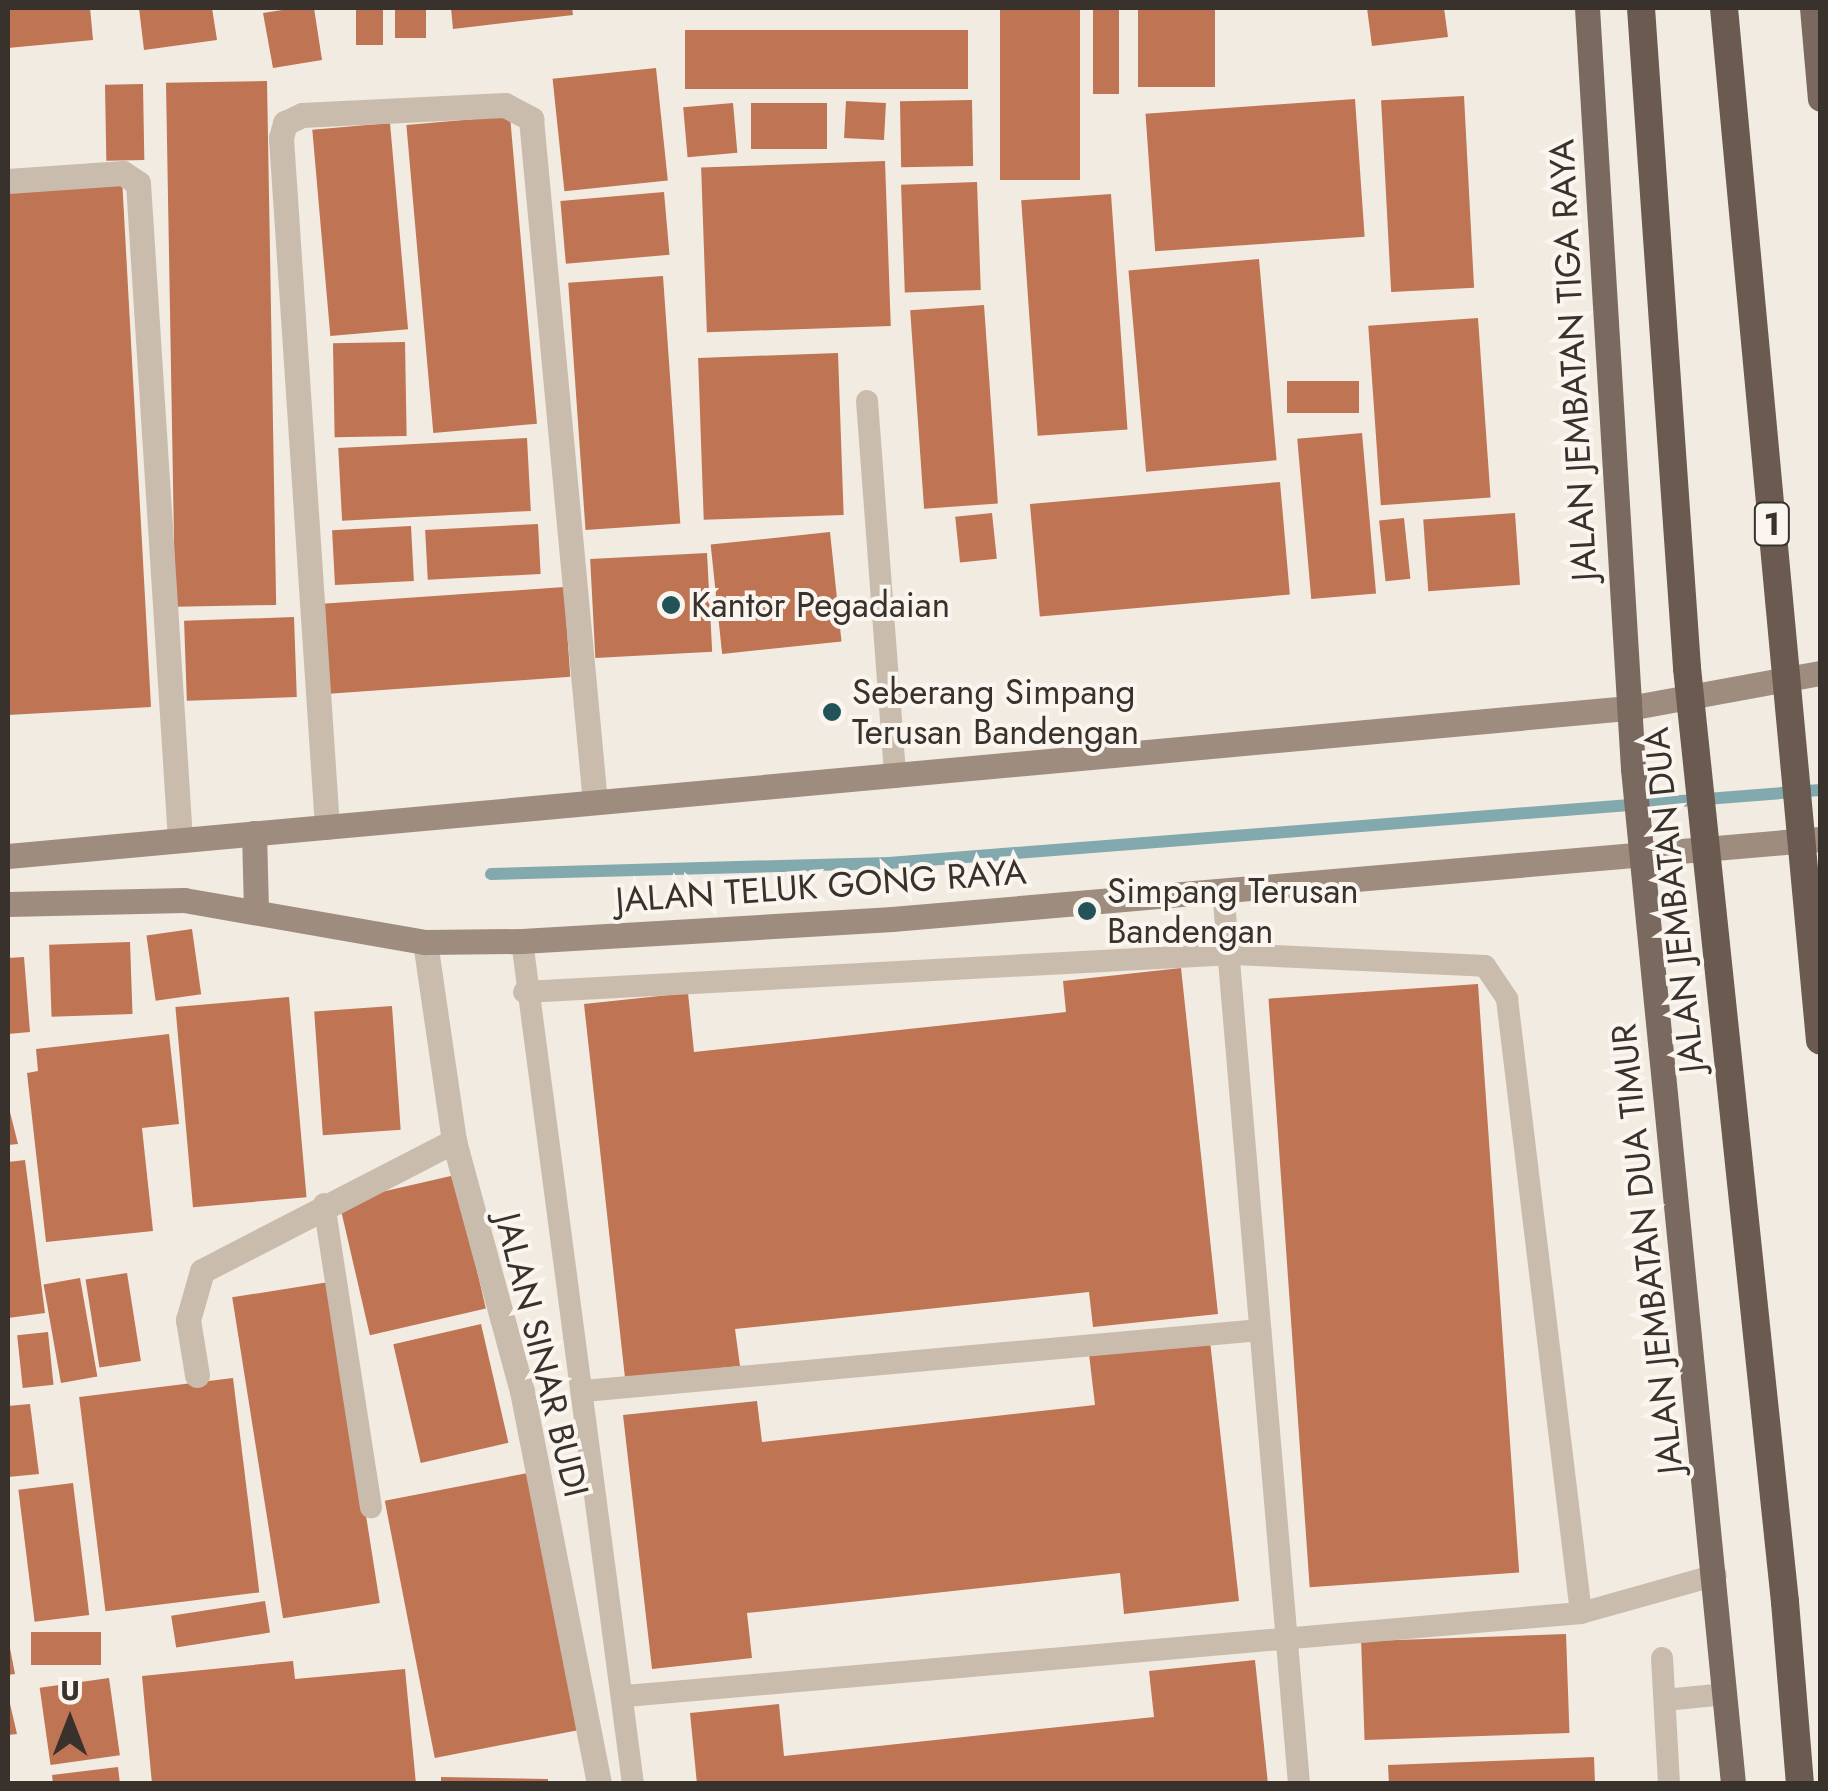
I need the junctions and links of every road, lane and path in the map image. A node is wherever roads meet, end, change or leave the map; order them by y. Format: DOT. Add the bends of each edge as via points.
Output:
graph roads {
  1 [pos="1587,8"];
  2 [pos="1640,8"];
  3 [pos="1724,8"];
  4 [pos="1812,8"];
  5 [pos="1820,98"];
  6 [pos="8,181"];
  7 [pos="867,401"];
  8 [pos="1820,674"];
  9 [pos="1629,708"];
  10 [pos="895,777"];
  11 [pos="595,802"];
  12 [pos="327,827"];
  13 [pos="254,832"];
  14 [pos="1820,839"];
  15 [pos="180,840"];
  16 [pos="1642,848"];
  17 [pos="8,856"];
  18 [pos="1223,890"];
  19 [pos="8,904"];
  20 [pos="256,907"];
  21 [pos="522,941"];
  22 [pos="425,942"];
  23 [pos="1233,954"];
  24 [pos="524,992"];
  25 [pos="1820,1041"];
  26 [pos="454,1141"];
  27 [pos="324,1204"];
  28 [pos="1260,1330"];
  29 [pos="197,1375"];
  30 [pos="584,1391"];
  31 [pos="370,1507"];
  32 [pos="1716,1576"];
  33 [pos="1582,1613"];
  34 [pos="1286,1638"];
  35 [pos="1662,1658"];
  36 [pos="1726,1694"];
  37 [pos="626,1696"];
  38 [pos="1664,1700"];
  39 [pos="599,1784"];
  40 [pos="633,1784"];
  41 [pos="1299,1784"];
  42 [pos="1669,1784"];
  43 [pos="1733,1784"];
  44 [pos="1800,1784"];
  1 -- 9 [label="main road, JALAN JEMBATAN TIGA RAYA"];
  2 -- 44 [label="highway, JALAN JEMBATAN DUA, bridge" via="1687,668"];
  3 -- 25 [label="highway, 1, bridge"];
  4 -- 5 [label="main road"];
  6 -- 15 [label="street" via="123,174 138,183"];
  7 -- 10 [label="lane"];
  8 -- 9 [label="main road"];
  9 -- 10 [label="main road"];
  9 -- 16 [label="main road, JALAN JEMBATAN DUA TIMUR"];
  10 -- 11 [label="main road"];
  11 -- 12 [label="main road"];
  11 -- 12 [label="street" via="531,119 504,106 302,115 285,122 281,138"];
  12 -- 13 [label="main road"];
  13 -- 15 [label="main road"];
  13 -- 20 [label="main road"];
  14 -- 16 [label="main road, JALAN TELUK GONG RAYA"];
  15 -- 17 [label="main road"];
  16 -- 18 [label="main road, JALAN TELUK GONG RAYA"];
  16 -- 32 [label="main road, JALAN JEMBATAN DUA TIMUR"];
  18 -- 21 [label="main road, JALAN TELUK GONG RAYA"];
  18 -- 23 [label="lane"];
  19 -- 20 [label="main road, JALAN TELUK GONG RAYA"];
  20 -- 22 [label="main road, JALAN TELUK GONG RAYA"];
  21 -- 22 [label="main road, JALAN TELUK GONG RAYA"];
  21 -- 24 [label="lane"];
  22 -- 26 [label="street, JALAN SINAR BUDI"];
  23 -- 24 [label="lane"];
  23 -- 28 [label="lane"];
  23 -- 33 [label="lane" via="1465,961 1500,980"];
  24 -- 30 [label="lane"];
  26 -- 27 [label="street"];
  26 -- 39 [label="street, JALAN SINAR BUDI" via="522,1391"];
  27 -- 29 [label="street" via="202,1271 190,1291"];
  27 -- 31 [label="lane"];
  28 -- 30 [label="lane"];
  28 -- 34 [label="lane"];
  30 -- 37 [label="lane"];
  32 -- 33 [label="lane"];
  32 -- 36 [label="main road, JALAN JEMBATAN DUA TIMUR"];
  33 -- 34 [label="lane"];
  34 -- 37 [label="lane"];
  34 -- 41 [label="lane"];
  35 -- 38 [label="lane"];
  36 -- 38 [label="lane"];
  36 -- 43 [label="main road, JALAN JEMBATAN DUA TIMUR"];
  37 -- 40 [label="lane"];
  38 -- 42 [label="lane"];
}
